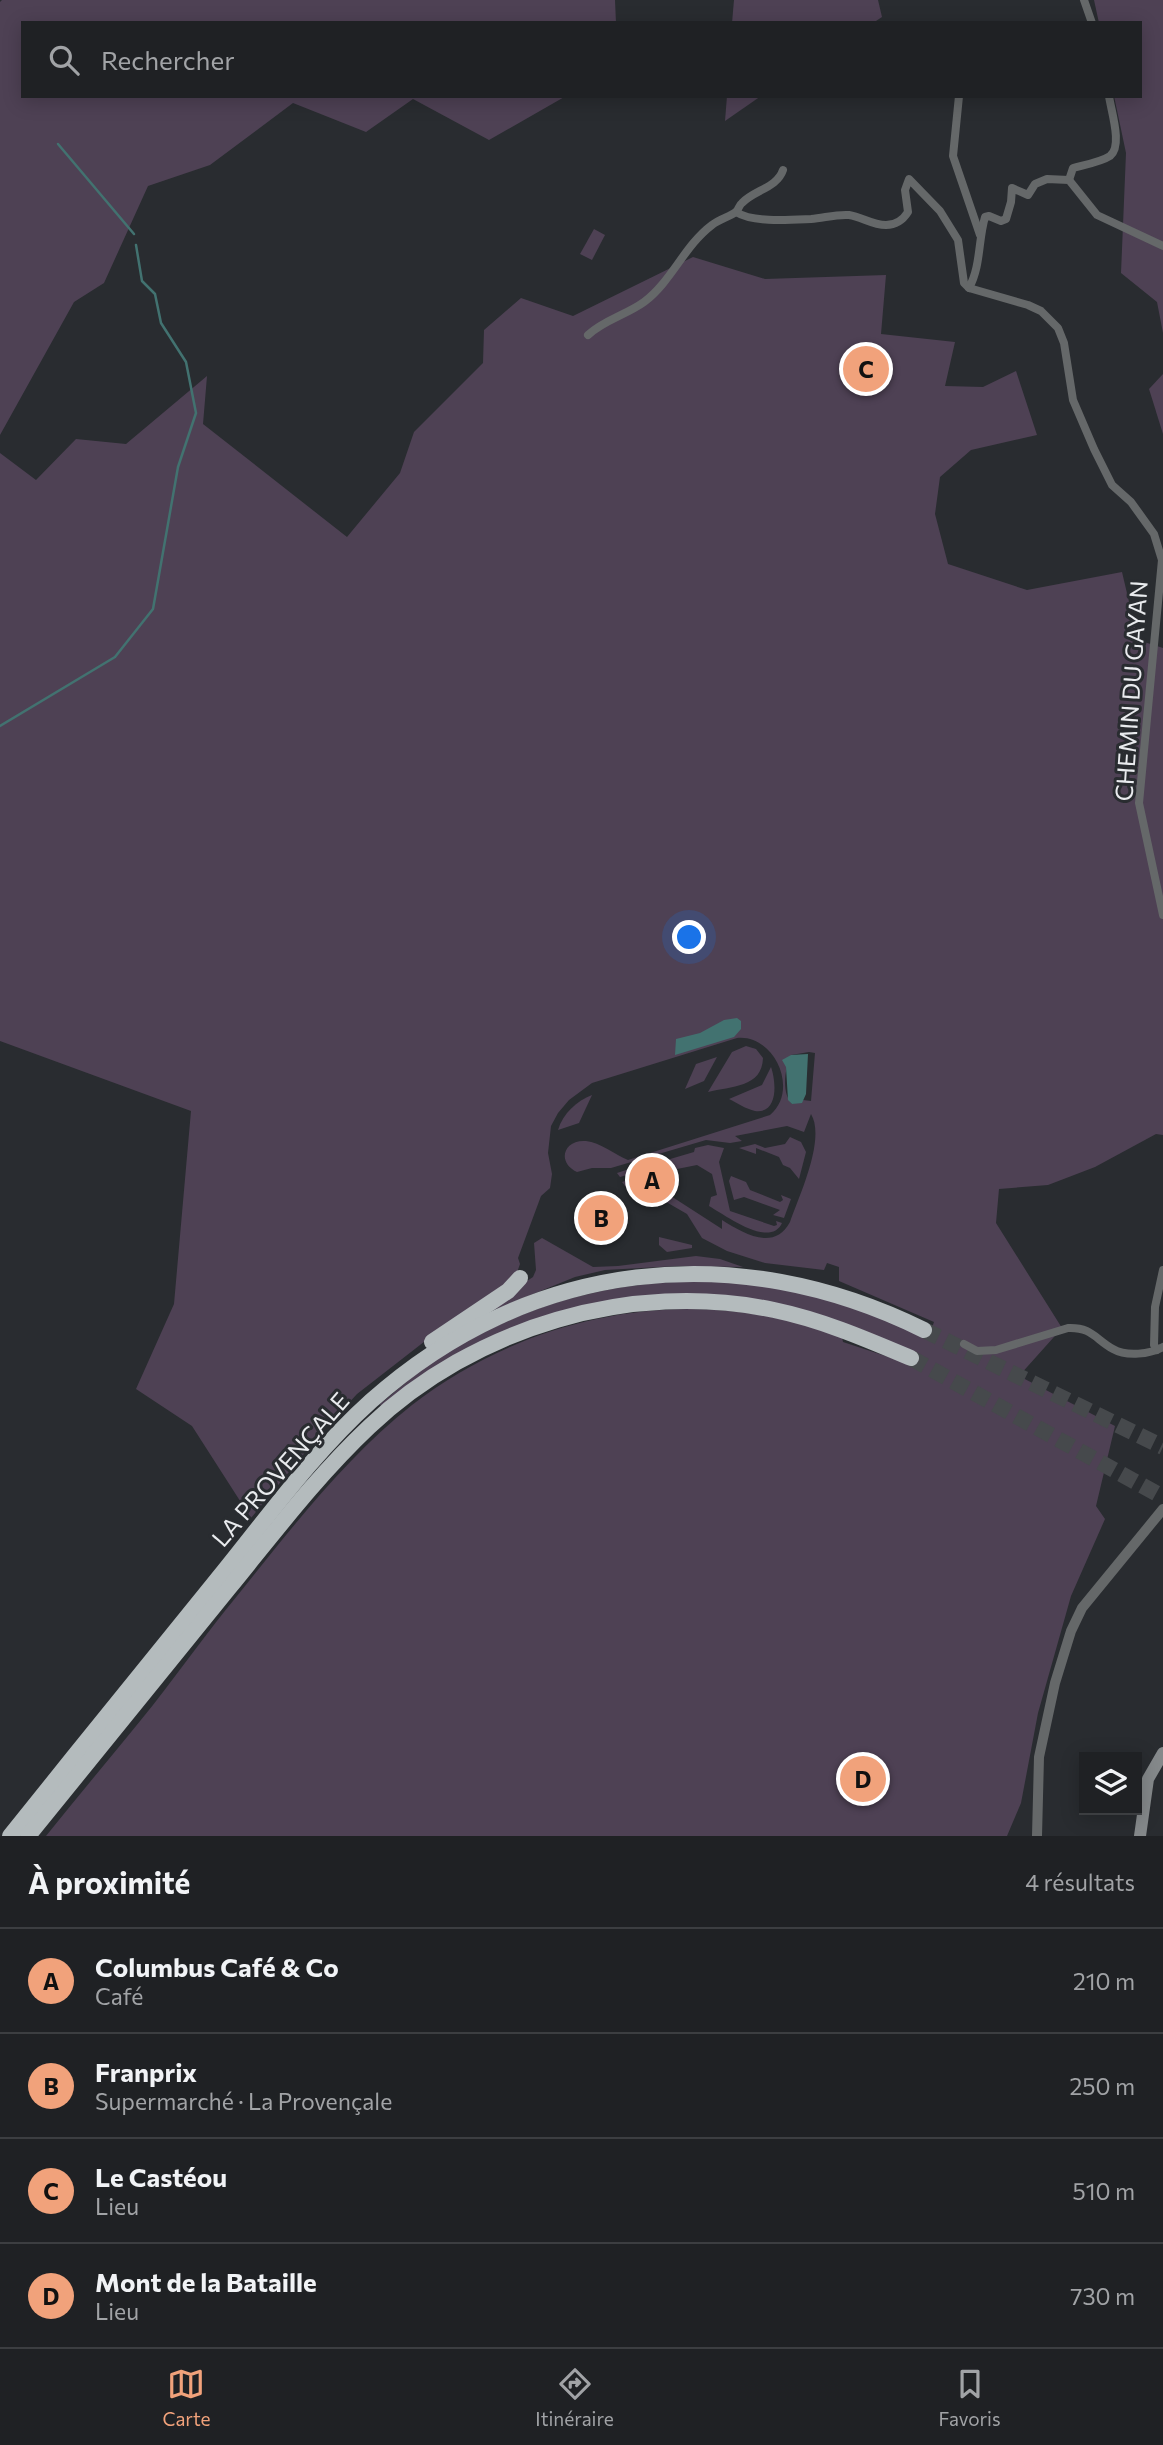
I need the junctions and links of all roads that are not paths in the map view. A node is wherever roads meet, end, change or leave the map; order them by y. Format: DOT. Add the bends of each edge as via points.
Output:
graph roads {
  1 [pos="1084,0"];
  2 [pos="1091,21"];
  3 [pos="959,98"];
  4 [pos="1110,98"];
  5 [pos="783,170"];
  6 [pos="1069,180"];
  7 [pos="736,212"];
  8 [pos="980,235"];
  9 [pos="1163,246"];
  10 [pos="969,288"];
  11 [pos="588,335"];
  12 [pos="1163,915"];
  13 [pos="753,1266"];
  14 [pos="1163,1270"];
  15 [pos="520,1278"];
  16 [pos="863,1304"];
  17 [pos="925,1330"];
  18 [pos="964,1344"];
  19 [pos="1160,1349"];
  20 [pos="911,1358"];
  21 [pos="347,1423"];
  22 [pos="1163,1509"];
  23 [pos="1163,1753"];
  24 [pos="10,1836"];
  25 [pos="28,1836"];
  26 [pos="1037,1836"];
  27 [pos="1140,1836"];
  1 -- 2 [label="street"];
  3 -- 8 [label="street" via="953,156"];
  4 -- 6 [label="street" via="1116,149 1110,156 1073,169"];
  5 -- 7 [label="street"];
  6 -- 8 [label="street" via="1047,179 1035,184 1028,195 1012,188 1006,219 985,217"];
  6 -- 9 [label="street" via="1097,215"];
  7 -- 10 [label="street" via="761,219 852,216 888,225 908,212 905,190 909,179 940,211 958,240 964,283"];
  7 -- 11 [label="street" via="695,240 645,301"];
  8 -- 10 [label="street" via="976,275"];
  10 -- 12 [label="street, CHEMIN DU GAYAN" via="1028,304 1058,328 1073,400 1112,485 1154,534 1161,560 1139,803"];
  13 -- 16 [label="highway" via="834,1287"];
  14 -- 19 [label="street" via="1155,1307 1154,1345"];
  15 -- 21 [label="highway" via="392,1373"];
  16 -- 17 [label="highway, LA PROVENÇALE"];
  16 -- 21 [label="highway, LA PROVENÇALE" via="808,1287 728,1274 658,1275 597,1283 520,1307 468,1331 398,1379"];
  18 -- 19 [label="street" via="977,1351 996,1350 1079,1327 1125,1353"];
  20 -- 25 [label="highway, LA PROVENÇALE" via="810,1319 706,1302 642,1304 576,1315 506,1338 447,1367 397,1402 332,1464"];
  21 -- 24 [label="highway, LA PROVENÇALE"];
  22 -- 26 [label="street" via="1076,1618 1060,1662 1038,1758"];
  23 -- 27 [label="main road" via="1148,1779"];
}
